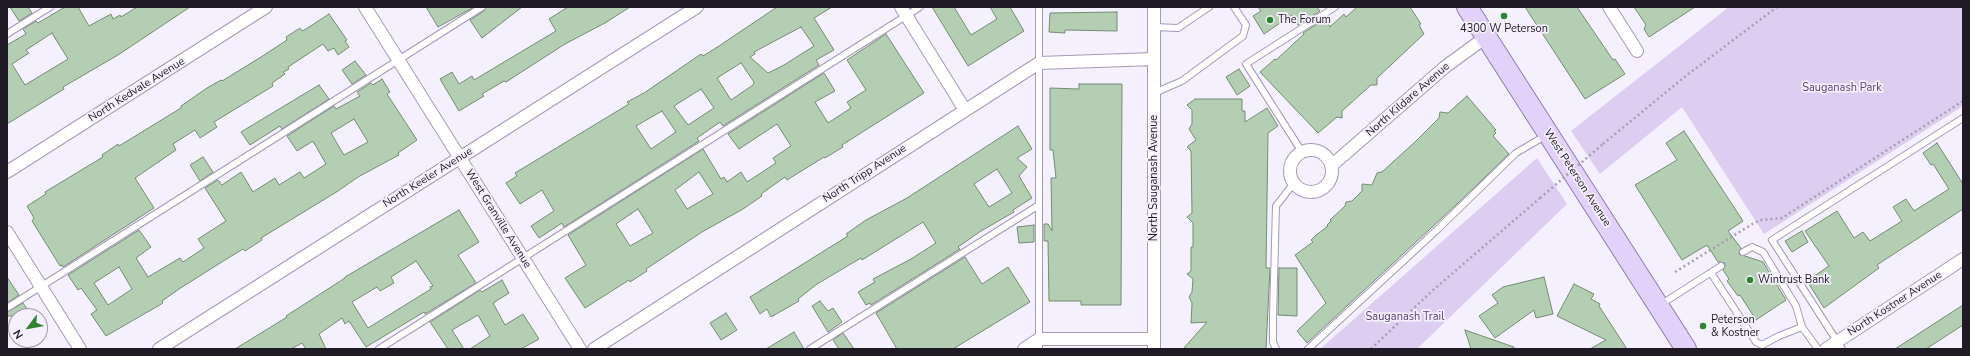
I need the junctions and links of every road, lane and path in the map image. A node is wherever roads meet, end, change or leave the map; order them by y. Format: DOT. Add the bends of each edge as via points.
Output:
graph roads {
  1 [pos="50,7"];
  2 [pos="266,7"];
  3 [pos="366,7"];
  4 [pos="482,7"];
  5 [pos="697,7"];
  6 [pos="920,7"];
  7 [pos="1039,7"];
  8 [pos="1154,7"];
  9 [pos="1209,7"];
  10 [pos="1234,7"];
  11 [pos="1334,7"];
  12 [pos="1467,7"];
  13 [pos="1609,7"];
  14 [pos="1777,7"];
  15 [pos="904,11"];
  16 [pos="1154,27"];
  17 [pos="7,34"];
  18 [pos="1486,37"];
  19 [pos="1637,51"];
  20 [pos="1154,59"];
  21 [pos="398,60"];
  22 [pos="1039,63"];
  23 [pos="1154,93"];
  24 [pos="1963,101"];
  25 [pos="965,110"];
  26 [pos="1963,118"];
  27 [pos="1549,134"];
  28 [pos="1302,152"];
  29 [pos="460,158"];
  30 [pos="1331,166"];
  31 [pos="7,172"];
  32 [pos="1294,183"];
  33 [pos="1039,205"];
  34 [pos="7,232"];
  35 [pos="1743,252"];
  36 [pos="523,258"];
  37 [pos="1963,259"];
  38 [pos="1721,266"];
  39 [pos="1675,272"];
  40 [pos="1710,273"];
  41 [pos="41,286"];
  42 [pos="1659,306"];
  43 [pos="7,308"];
  44 [pos="1802,327"];
  45 [pos="1039,344"];
  46 [pos="1154,344"];
  47 [pos="1840,345"];
  48 [pos="80,349"];
  49 [pos="159,349"];
  50 [pos="379,349"];
  51 [pos="580,349"];
  52 [pos="594,349"];
  53 [pos="810,349"];
  54 [pos="1024,349"];
  55 [pos="1276,349"];
  56 [pos="1308,349"];
  57 [pos="1371,349"];
  58 [pos="1686,349"];
  59 [pos="1818,349"];
  60 [pos="1826,349"];
  1 -- 17 [label="lane"];
  2 -- 31 [label="street, North Kedvale Avenue"];
  3 -- 21 [label="street, West Granville Avenue"];
  4 -- 21 [label="lane"];
  5 -- 29 [label="street, North Keeler Avenue"];
  6 -- 15 [label="lane"];
  7 -- 22 [label="lane"];
  8 -- 16 [label="street, North Sauganash Avenue"];
  9 -- 16 [label="lane" via="1178,28"];
  10 -- 23 [label="lane" via="1246,25 1243,36 1182,81"];
  11 -- 28 [label="lane" via="1246,64"];
  12 -- 18 [label="main road, West Peterson Avenue"];
  13 -- 19 [label="street"];
  14 -- 57 [label="path, bridge" via="1602,144 1432,291"];
  15 -- 25 [label="street"];
  15 -- 36 [label="lane"];
  16 -- 20 [label="street, North Sauganash Avenue"];
  18 -- 27 [label="main road, West Peterson Avenue"];
  18 -- 30 [label="street, North Kildare Avenue" via="1445,67"];
  20 -- 22 [label="street"];
  20 -- 23 [label="street, North Sauganash Avenue"];
  21 -- 29 [label="street, West Granville Avenue"];
  21 -- 41 [label="lane"];
  22 -- 25 [label="street, North Tripp Avenue"];
  22 -- 33 [label="lane"];
  23 -- 46 [label="street, North Sauganash Avenue"];
  24 -- 39 [label="path" via="1782,218 1754,223"];
  25 -- 52 [label="street, North Tripp Avenue"];
  26 -- 47 [label="lane" via="1772,240"];
  27 -- 42 [label="main road, West Peterson Avenue"];
  27 -- 56 [label="lane" via="1516,153"];
  28 -- 30 [label="street" via="1320,152 1325,155"];
  28 -- 32 [label="street" via="1296,156 1290,169"];
  29 -- 36 [label="street, West Granville Avenue"];
  29 -- 49 [label="street, North Keeler Avenue"];
  30 -- 32 [label="street" via="1330,180 1319,190 1305,191"];
  32 -- 55 [label="lane" via="1276,206 1273,342"];
  33 -- 45 [label="lane"];
  33 -- 53 [label="lane"];
  34 -- 41 [label="street"];
  35 -- 44 [label="lane" via="1752,247 1763,252 1796,306"];
  36 -- 50 [label="lane"];
  36 -- 51 [label="street, West Granville Avenue"];
  37 -- 47 [label="street, North Kostner Avenue"];
  38 -- 40 [label="lane"];
  40 -- 42 [label="lane"];
  40 -- 44 [label="lane" via="1756,342 1762,345"];
  41 -- 43 [label="lane"];
  41 -- 48 [label="street"];
  42 -- 58 [label="main road, West Peterson Avenue"];
  44 -- 59 [label="lane"];
  45 -- 46 [label="street"];
  45 -- 54 [label="street"];
  47 -- 60 [label="street, North Kostner Avenue"];
}
